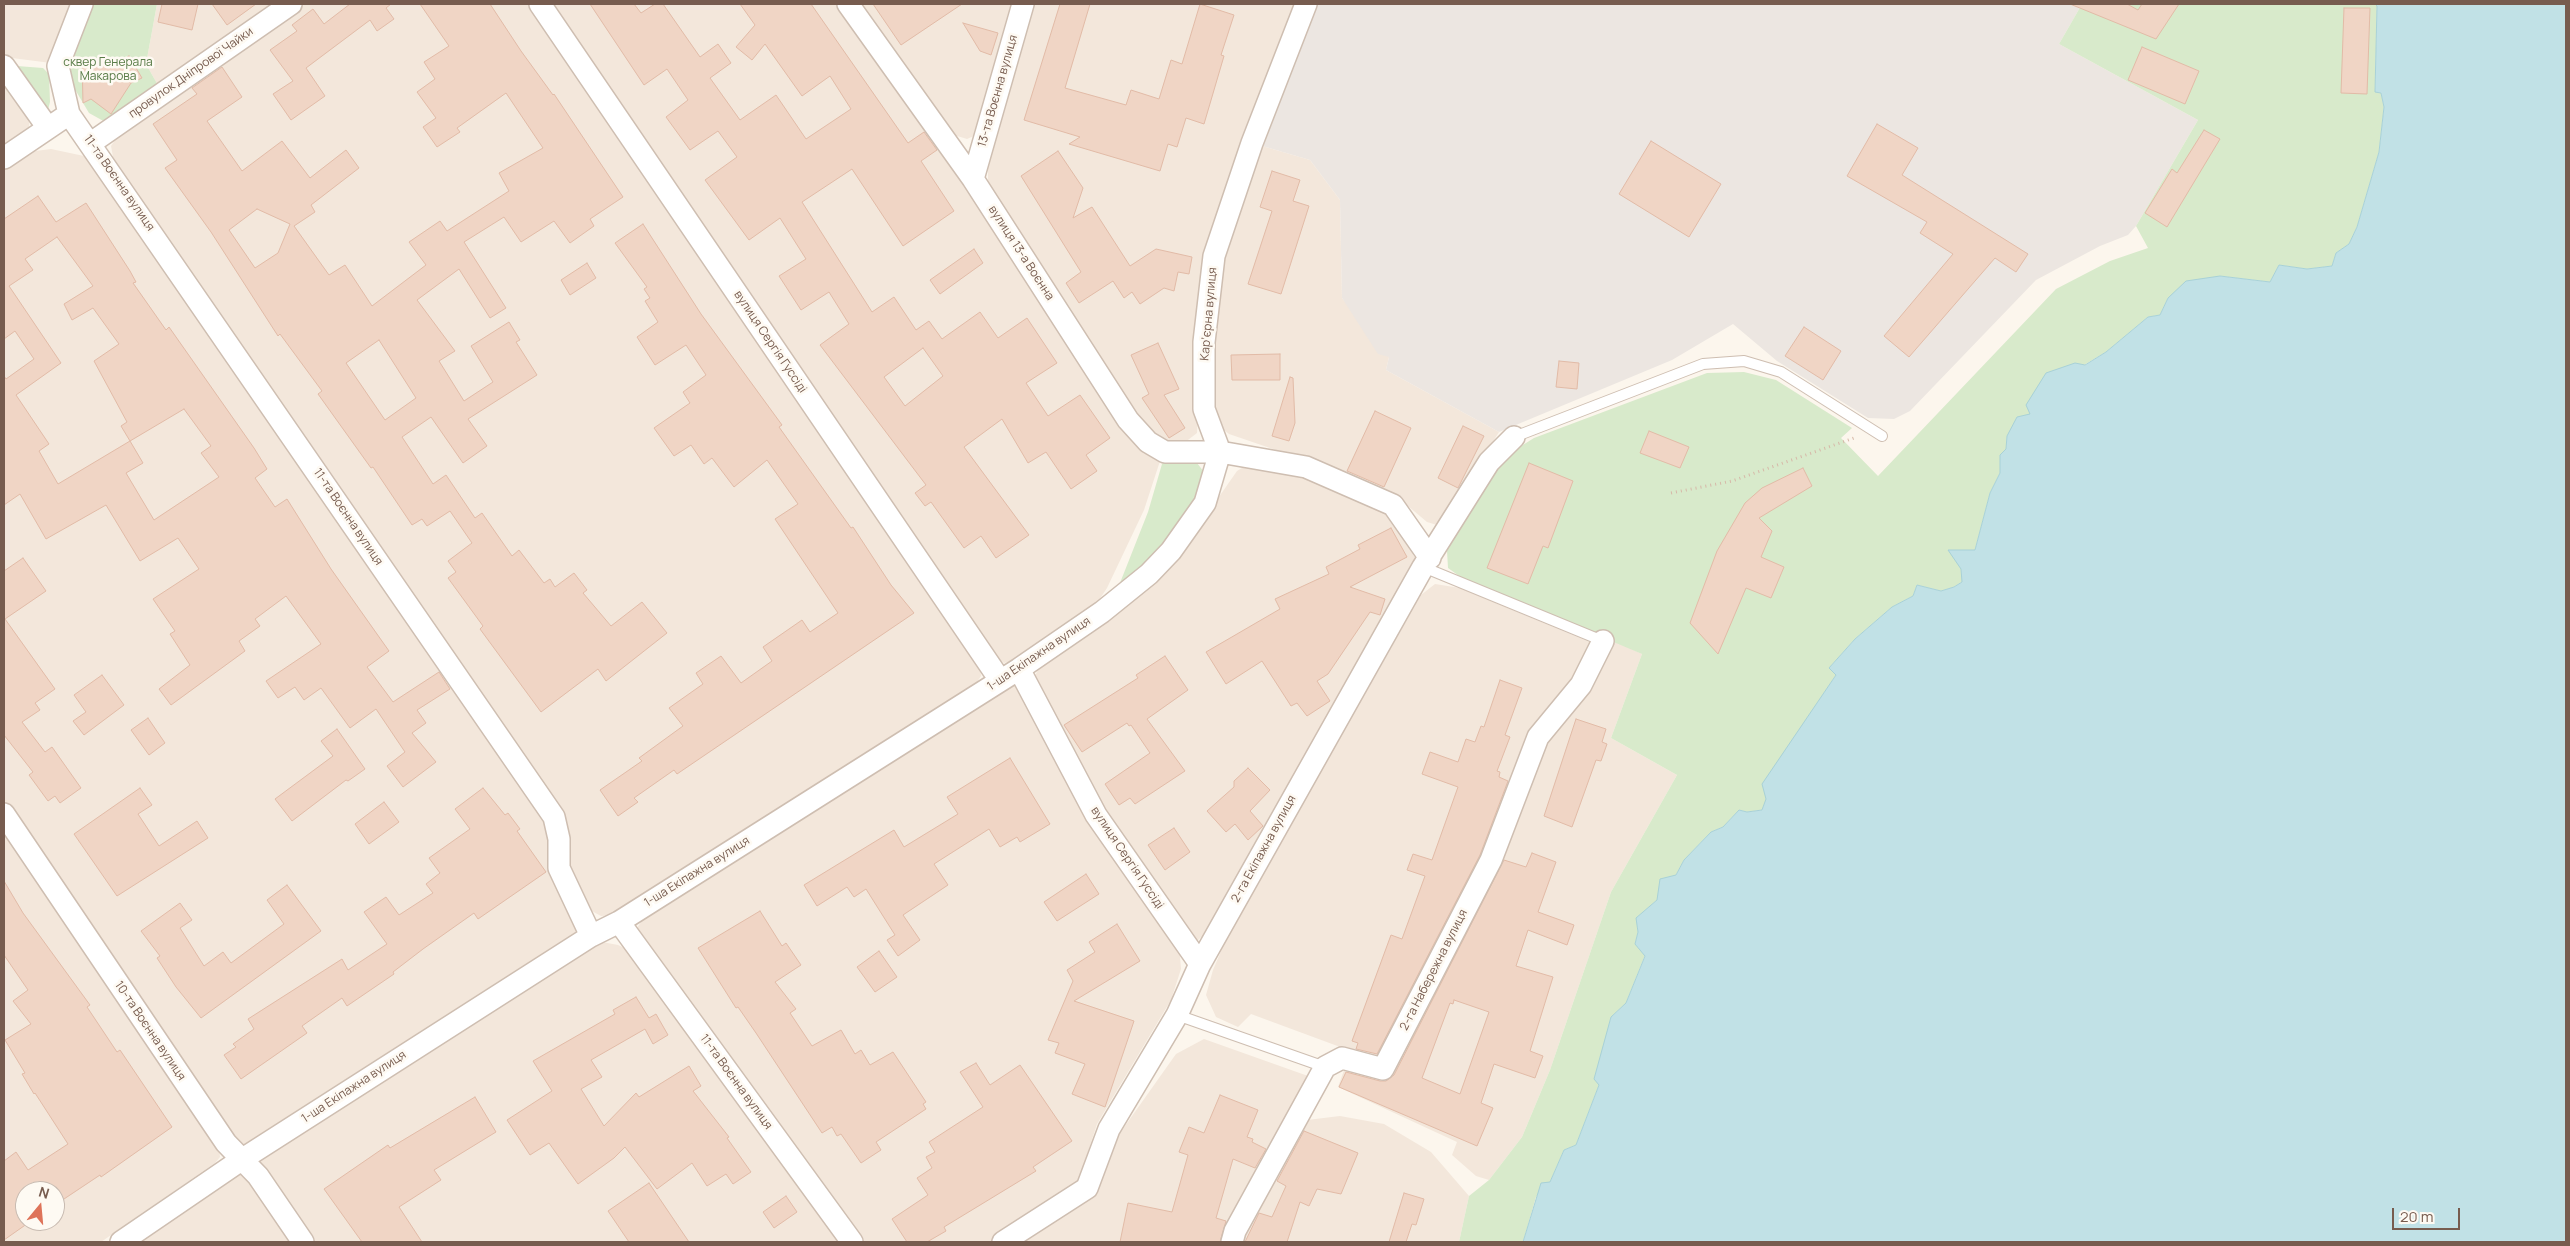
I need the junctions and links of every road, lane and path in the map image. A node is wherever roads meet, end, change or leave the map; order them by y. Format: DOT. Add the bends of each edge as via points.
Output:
graph roads {
  1 [pos="82,4"];
  2 [pos="291,4"];
  3 [pos="540,4"];
  4 [pos="848,4"];
  5 [pos="1023,4"];
  6 [pos="1306,4"];
  7 [pos="4,66"];
  8 [pos="69,114"];
  9 [pos="48,128"];
  10 [pos="91,143"];
  11 [pos="4,158"];
  12 [pos="973,179"];
  13 [pos="1860,436"];
  14 [pos="1882,436"];
  15 [pos="1514,437"];
  16 [pos="1220,452"];
  17 [pos="1671,493"];
  18 [pos="1426,562"];
  19 [pos="1603,641"];
  20 [pos="1019,669"];
  21 [pos="1000,680"];
  22 [pos="4,814"];
  23 [pos="619,922"];
  24 [pos="591,936"];
  25 [pos="1200,964"];
  26 [pos="1177,1015"];
  27 [pos="1325,1067"];
  28 [pos="241,1160"];
  29 [pos="122,1242"];
  30 [pos="303,1242"];
  31 [pos="852,1242"];
  32 [pos="1003,1242"];
  33 [pos="1232,1242"];
  1 -- 8 [label="street" via="58,66"];
  2 -- 10 [label="street, провулок Дніпрової Чайки"];
  3 -- 21 [label="street, вулиця Сергія Гуссіді"];
  4 -- 12 [label="street, вулиця 13-а Воєнна"];
  5 -- 12 [label="street, 13-та Воєнна вулиця"];
  6 -- 16 [label="street, Карʼєрна вулиця" via="1252,144 1214,256 1204,342 1204,409"];
  7 -- 9 [label="street"];
  8 -- 9 [label="street"];
  8 -- 10 [label="street, 11-та Воєнна вулиця"];
  9 -- 11 [label="street"];
  10 -- 24 [label="street, 11-та Воєнна вулиця" via="554,817 559,839 559,868"];
  12 -- 16 [label="street, вулиця 13-а Воєнна" via="1128,420 1148,442 1165,452"];
  13 -- 17 [label="path" via="1732,481"];
  14 -- 15 [label="lane" via="1781,372 1744,361 1703,364"];
  15 -- 18 [label="street, 2-га Екіпажна вулиця" via="1489,462"];
  16 -- 18 [label="street" via="1306,468 1393,505"];
  16 -- 20 [label="street, 1-ша Екіпажна вулиця" via="1205,503 1160,563 1102,612"];
  18 -- 19 [label="lane"];
  18 -- 25 [label="street, 2-га Екіпажна вулиця"];
  19 -- 27 [label="street, 2-га Набережна вулиця" via="1581,685 1538,737 1491,860 1383,1069 1342,1058"];
  20 -- 21 [label="street, 1-ша Екіпажна вулиця"];
  20 -- 25 [label="street, вулиця Сергія Гуссіді" via="1096,815"];
  21 -- 23 [label="street, 1-ша Екіпажна вулиця"];
  22 -- 28 [label="street, 10-та Воєнна вулиця" via="226,1144"];
  23 -- 24 [label="street, 1-ша Екіпажна вулиця"];
  23 -- 31 [label="street, 11-та Воєнна вулиця"];
  24 -- 28 [label="street, 1-ша Екіпажна вулиця"];
  25 -- 26 [label="street, 2-га Екіпажна вулиця"];
  26 -- 27 [label="lane"];
  26 -- 32 [label="street, 2-га Екіпажна вулиця" via="1108,1130 1087,1188"];
  27 -- 33 [label="street"];
  28 -- 29 [label="street, 1-ша Екіпажна вулиця"];
  28 -- 30 [label="street, 10-та Воєнна вулиця" via="258,1176"];
}
